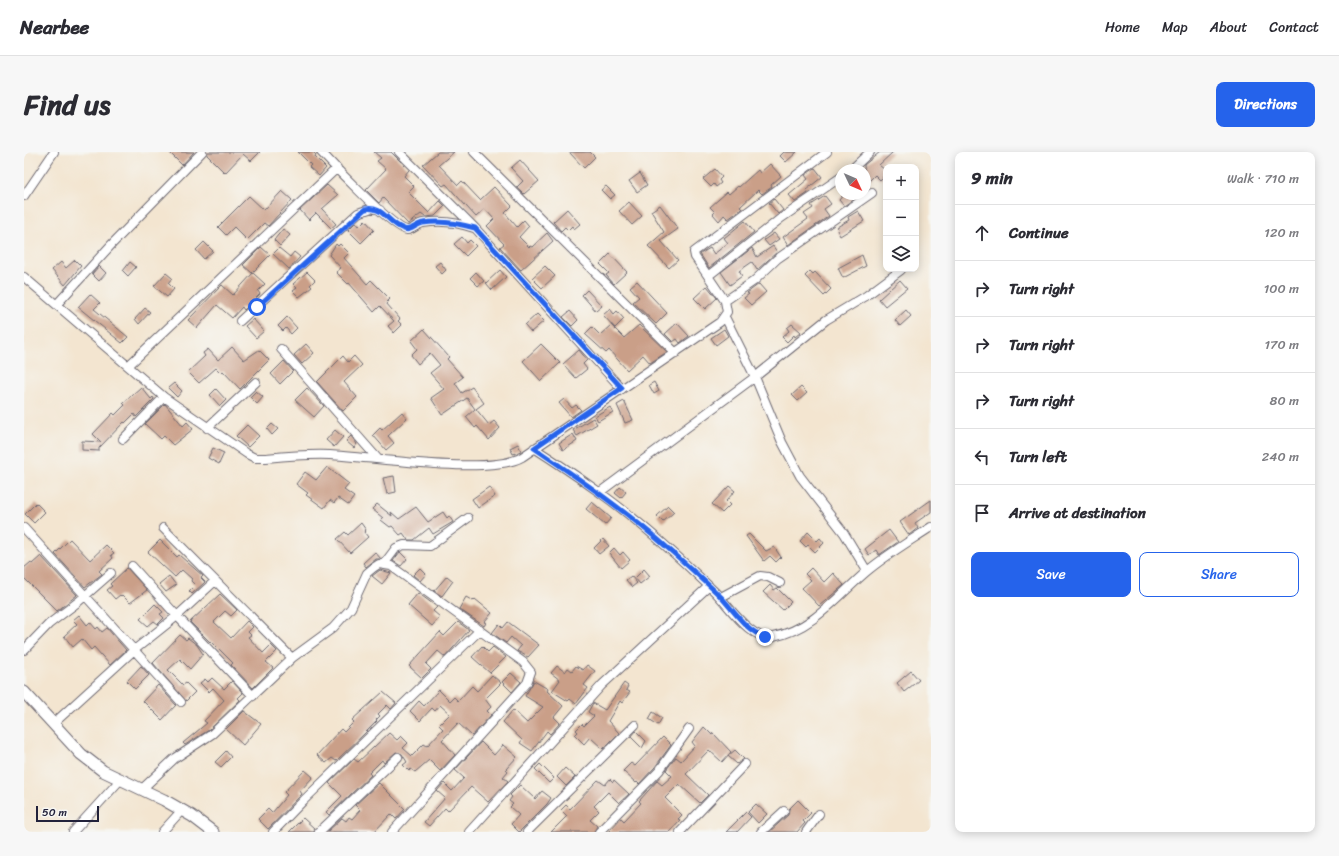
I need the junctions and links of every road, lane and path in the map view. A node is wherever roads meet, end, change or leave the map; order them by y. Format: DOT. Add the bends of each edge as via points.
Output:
graph roads {
  1 [pos="54,152"];
  2 [pos="202,152"];
  3 [pos="321,152"];
  4 [pos="399,152"];
  5 [pos="474,152"];
  6 [pos="827,152"];
  7 [pos="870,152"];
  8 [pos="857,164"];
  9 [pos="337,168"];
  10 [pos="835,181"];
  11 [pos="872,193"];
  12 [pos="24,196"];
  13 [pos="380,210"];
  14 [pos="475,228"];
  15 [pos="898,272"];
  16 [pos="708,276"];
  17 [pos="24,277"];
  18 [pos="726,301"];
  19 [pos="57,304"];
  20 [pos="724,317"];
  21 [pos="240,321"];
  22 [pos="281,349"];
  23 [pos="676,353"];
  24 [pos="128,366"];
  25 [pos="755,377"];
  26 [pos="256,382"];
  27 [pos="622,388"];
  28 [pos="164,397"];
  29 [pos="207,428"];
  30 [pos="123,439"];
  31 [pos="534,448"];
  32 [pos="378,459"];
  33 [pos="600,492"];
  34 [pos="468,518"];
  35 [pos="931,527"];
  36 [pos="24,528"];
  37 [pos="163,528"];
  38 [pos="384,564"];
  39 [pos="132,566"];
  40 [pos="867,571"];
  41 [pos="111,573"];
  42 [pos="215,581"];
  43 [pos="780,583"];
  44 [pos="709,586"];
  45 [pos="85,596"];
  46 [pos="721,598"];
  47 [pos="176,616"];
  48 [pos="480,630"];
  49 [pos="24,650"];
  50 [pos="133,650"];
  51 [pos="292,658"];
  52 [pos="24,692"];
  53 [pos="253,696"];
  54 [pos="181,702"];
  55 [pos="53,724"];
  56 [pos="635,725"];
  57 [pos="689,729"];
  58 [pos="398,757"];
  59 [pos="745,764"];
  60 [pos="121,779"];
  61 [pos="142,789"];
  62 [pos="182,810"];
  63 [pos="784,811"];
  64 [pos="819,814"];
  65 [pos="74,832"];
  66 [pos="162,832"];
  67 [pos="213,832"];
  68 [pos="273,832"];
  69 [pos="319,832"];
  70 [pos="392,832"];
  71 [pos="469,832"];
  72 [pos="527,832"];
  73 [pos="599,832"];
  74 [pos="680,832"];
  75 [pos="761,832"];
  76 [pos="806,832"];
  1 -- 12 [label="street"];
  2 -- 19 [label="street"];
  3 -- 9 [label="street"];
  4 -- 14 [label="street"];
  5 -- 23 [label="street"];
  6 -- 16 [label="street" via="696,250 695,257"];
  7 -- 8 [label="street"];
  9 -- 13 [label="street"];
  9 -- 24 [label="street"];
  10 -- 16 [label="street" via="780,219"];
  11 -- 18 [label="street" via="776,259"];
  13 -- 14 [label="street" via="406,230 422,223 440,222 460,223"];
  13 -- 21 [label="street" via="372,208 358,213"];
  14 -- 27 [label="street"];
  15 -- 25 [label="street" via="866,296 826,320"];
  16 -- 18 [label="street"];
  17 -- 19 [label="street"];
  18 -- 20 [label="street" via="728,308"];
  19 -- 24 [label="street"];
  20 -- 23 [label="street"];
  20 -- 25 [label="street"];
  22 -- 32 [label="street"];
  23 -- 27 [label="street"];
  24 -- 28 [label="street"];
  25 -- 33 [label="street"];
  25 -- 40 [label="street" via="782,442 800,476 844,533"];
  26 -- 29 [label="street"];
  27 -- 31 [label="street"];
  28 -- 29 [label="street"];
  28 -- 30 [label="street"];
  29 -- 32 [label="street" via="256,458 309,455"];
  31 -- 32 [label="street" via="516,460 502,463 451,464"];
  31 -- 33 [label="street"];
  33 -- 44 [label="street" via="652,534"];
  34 -- 38 [label="street" via="430,546 404,545 396,548"];
  35 -- 40 [label="street"];
  36 -- 45 [label="street"];
  37 -- 42 [label="street"];
  38 -- 48 [label="street" via="391,566"];
  38 -- 51 [label="street" via="379,564 367,573 351,608 344,617"];
  39 -- 47 [label="street"];
  40 -- 46 [label="street" via="821,614 773,637 765,637 750,629"];
  41 -- 45 [label="street"];
  42 -- 47 [label="street"];
  42 -- 51 [label="street"];
  43 -- 46 [label="street" via="760,576"];
  44 -- 46 [label="street"];
  44 -- 71 [label="street" via="602,685"];
  45 -- 49 [label="street" via="49,624"];
  45 -- 50 [label="street"];
  47 -- 50 [label="street"];
  47 -- 53 [label="street"];
  48 -- 68 [label="street"];
  48 -- 70 [label="street" via="527,665 531,672 530,677"];
  50 -- 54 [label="street"];
  50 -- 55 [label="street"];
  51 -- 53 [label="street"];
  52 -- 55 [label="street"];
  53 -- 61 [label="street" via="212,734 174,759"];
  55 -- 60 [label="street" via="81,754 103,771"];
  56 -- 72 [label="street"];
  57 -- 73 [label="street" via="659,771"];
  58 -- 69 [label="street"];
  59 -- 74 [label="street"];
  60 -- 61 [label="street"];
  60 -- 65 [label="street"];
  61 -- 62 [label="street"];
  62 -- 66 [label="street"];
  62 -- 67 [label="street"];
  63 -- 75 [label="street"];
  64 -- 76 [label="street"];
}
